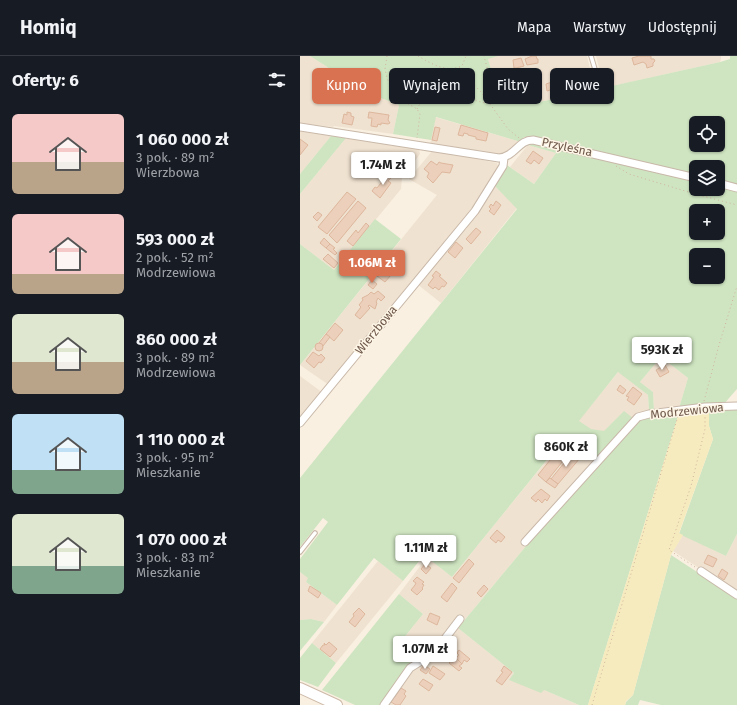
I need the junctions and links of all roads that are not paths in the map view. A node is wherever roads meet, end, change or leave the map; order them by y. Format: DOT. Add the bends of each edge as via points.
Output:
graph roads {
  1 [pos="591,56"];
  2 [pos="595,68"];
  3 [pos="300,127"];
  4 [pos="504,158"];
  5 [pos="689,176"];
  6 [pos="725,185"];
  7 [pos="737,188"];
  8 [pos="737,406"];
  9 [pos="300,423"];
  10 [pos="315,532"];
  11 [pos="525,542"];
  12 [pos="300,552"];
  13 [pos="701,571"];
  14 [pos="737,595"];
  15 [pos="460,619"];
  16 [pos="300,688"];
  17 [pos="337,705"];
  18 [pos="384,705"];
  1 -- 2 [label="lane"];
  3 -- 4 [label="street"];
  4 -- 5 [label="street, Przyleśna" via="511,155 524,142 533,140"];
  4 -- 9 [label="street, Wierzbowa" via="503,166 475,211"];
  6 -- 7 [label="street"];
  8 -- 11 [label="street, Modrzewiowa" via="638,417"];
  10 -- 12 [label="lane"];
  13 -- 14 [label="street"];
  15 -- 18 [label="street" via="434,653 410,668"];
  16 -- 17 [label="main road" via="320,700"];
}
